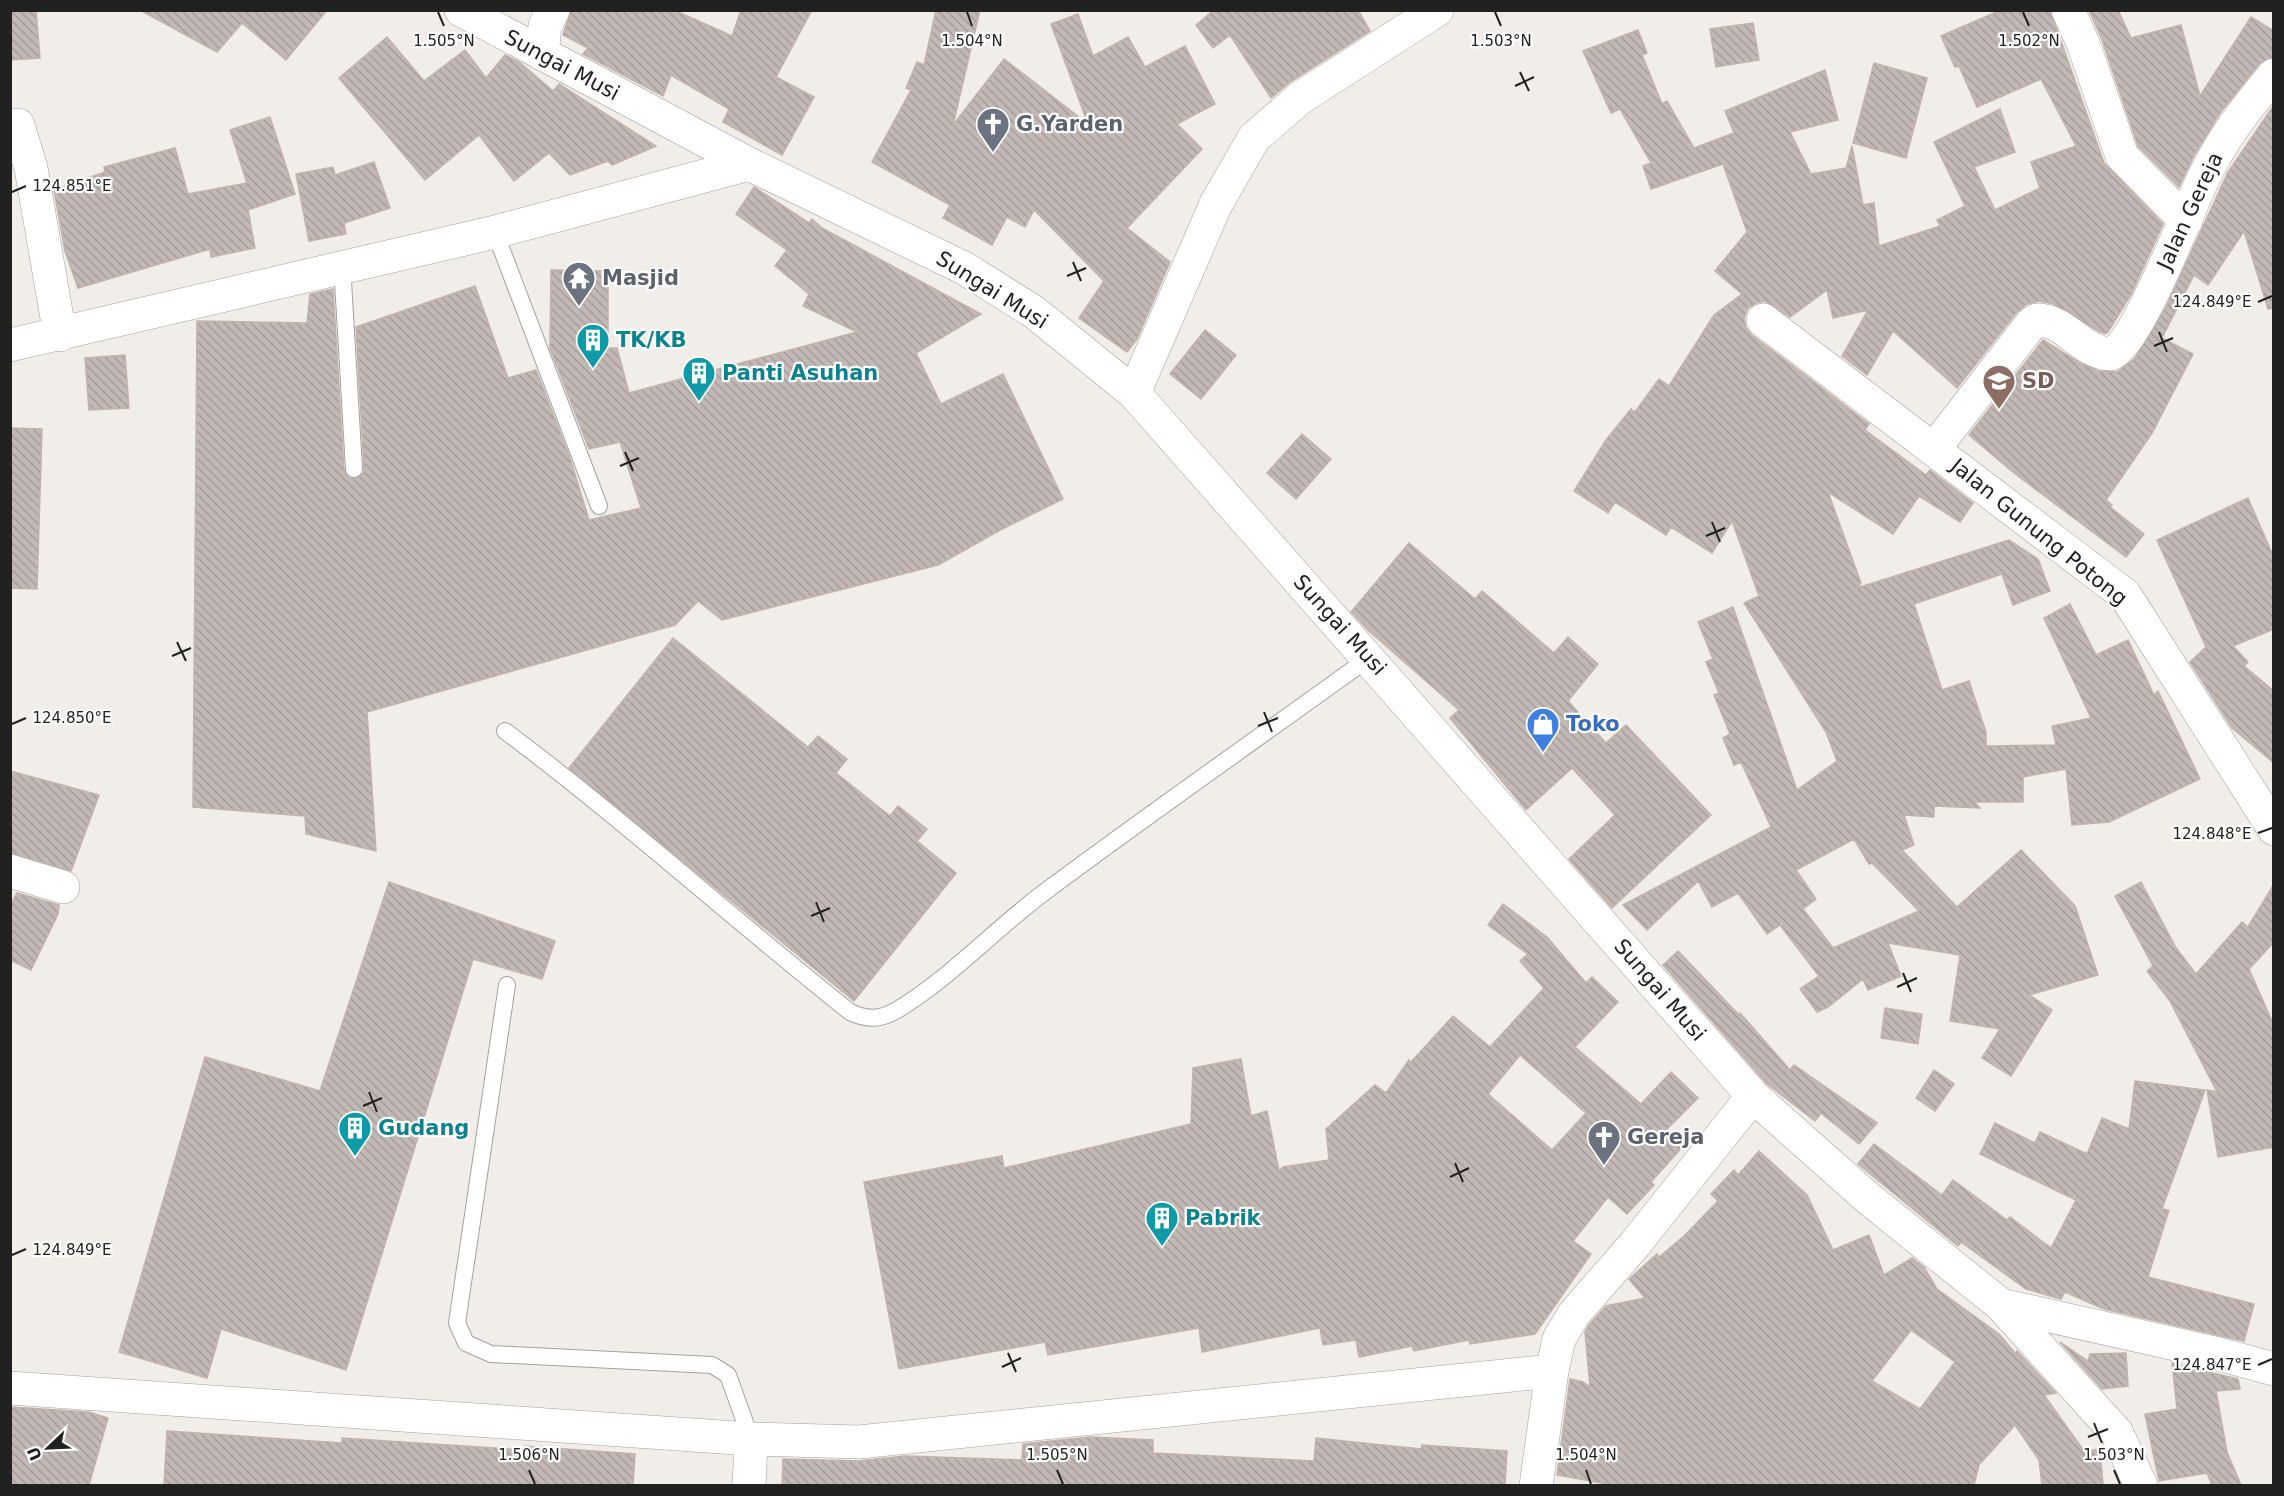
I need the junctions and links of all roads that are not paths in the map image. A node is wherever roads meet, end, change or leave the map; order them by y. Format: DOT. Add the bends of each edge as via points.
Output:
graph roads {
  1 [pos="461,10"];
  2 [pos="553,10"];
  3 [pos="1437,10"];
  4 [pos="2068,10"];
  5 [pos="542,54"];
  6 [pos="2274,75"];
  7 [pos="18,125"];
  8 [pos="749,165"];
  9 [pos="2186,221"];
  10 [pos="495,232"];
  11 [pos="327,272"];
  12 [pos="1763,320"];
  13 [pos="60,335"];
  14 [pos="10,345"];
  15 [pos="1134,393"];
  16 [pos="1934,449"];
  17 [pos="354,469"];
  18 [pos="599,506"];
  19 [pos="1369,658"];
  20 [pos="505,731"];
  21 [pos="2274,829"];
  22 [pos="10,871"];
  23 [pos="63,887"];
  24 [pos="507,985"];
  25 [pos="1753,1096"];
  26 [pos="2001,1305"];
  27 [pos="2274,1369"];
  28 [pos="1552,1371"];
  29 [pos="10,1389"];
  30 [pos="751,1438"];
  31 [pos="749,1485"];
  32 [pos="1536,1485"];
  33 [pos="2141,1485"];
  1 -- 5 [label="street, Sungai Musi"];
  2 -- 5 [label="street" via="545,26"];
  3 -- 15 [label="street" via="1300,98 1254,138 1216,204"];
  4 -- 9 [label="street" via="2122,156"];
  5 -- 8 [label="street, Sungai Musi"];
  6 -- 9 [label="street, Jalan Gereja" via="2234,124 2203,177"];
  7 -- 13 [label="street" via="31,168"];
  8 -- 10 [label="street"];
  8 -- 15 [label="street, Sungai Musi" via="964,268 1034,312"];
  9 -- 16 [label="street, Jalan Gereja" via="2149,300 2119,349 2111,354 2100,352 2053,323 2037,320"];
  10 -- 11 [label="street"];
  10 -- 18 [label="lane"];
  11 -- 13 [label="street"];
  11 -- 17 [label="lane" via="343,281"];
  12 -- 16 [label="street, Jalan Gunung Potong"];
  13 -- 14 [label="street"];
  15 -- 19 [label="street, Sungai Musi"];
  16 -- 21 [label="street, Jalan Gunung Potong" via="2125,596"];
  19 -- 20 [label="lane" via="1044,893 911,1000 880,1017 866,1019 850,1012 758,940 573,782"];
  19 -- 25 [label="street, Sungai Musi"];
  22 -- 23 [label="street"];
  24 -- 30 [label="lane" via="457,1323 466,1342 491,1354 712,1365 728,1375"];
  25 -- 26 [label="street, Sungai Musi" via="1869,1199"];
  25 -- 28 [label="street" via="1574,1314 1559,1339"];
  26 -- 27 [label="street"];
  26 -- 33 [label="street, Sungai Musi" via="2117,1432"];
  28 -- 30 [label="street" via="859,1442"];
  28 -- 32 [label="street"];
  29 -- 30 [label="street"];
  30 -- 31 [label="street"];
}
